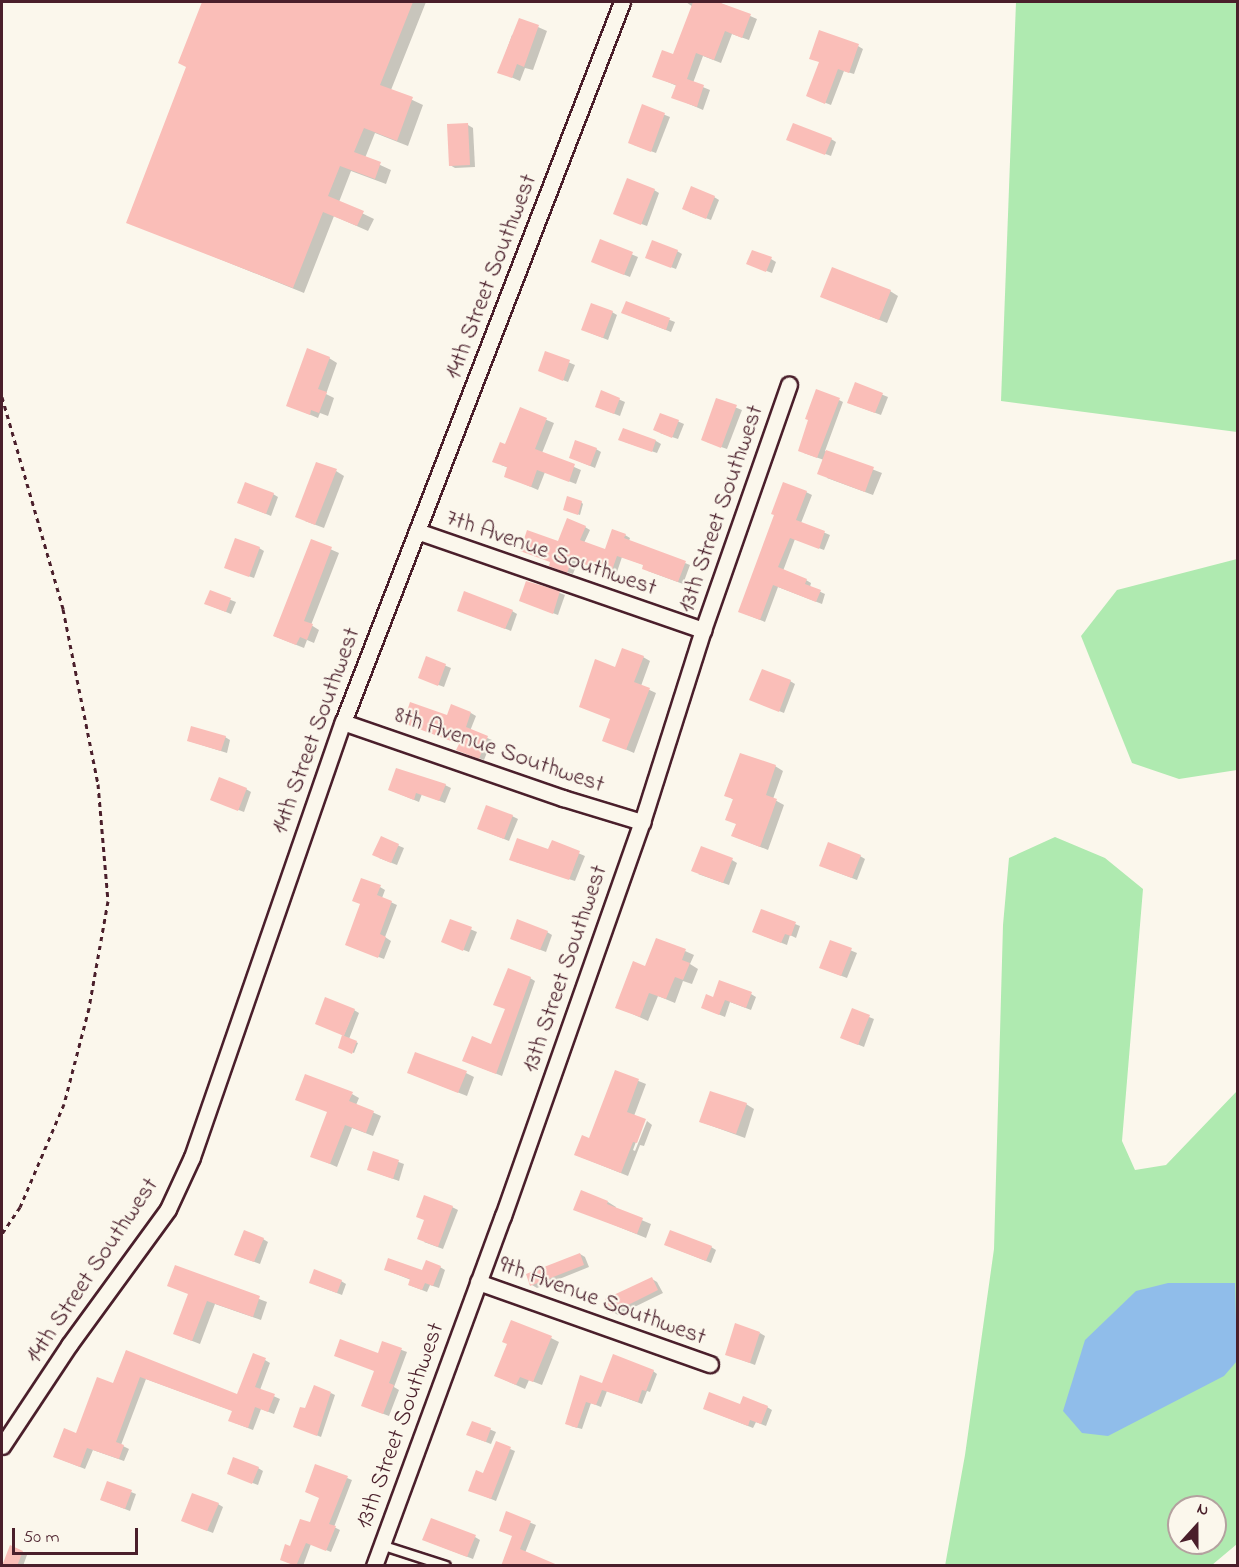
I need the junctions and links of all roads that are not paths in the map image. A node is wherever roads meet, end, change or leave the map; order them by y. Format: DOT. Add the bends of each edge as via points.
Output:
graph roads {
  1 [pos="622,2"];
  2 [pos="789,385"];
  3 [pos="417,531"];
  4 [pos="703,630"];
  5 [pos="343,722"];
  6 [pos="642,822"];
  7 [pos="478,1282"];
  8 [pos="710,1364"];
  9 [pos="2,1446"];
  10 [pos="381,1545"];
  11 [pos="374,1566"];
  12 [pos="446,1566"];
  1 -- 3 [label="street, 14th Street Southwest"];
  2 -- 4 [label="street, 13th Street Southwest"];
  3 -- 4 [label="street, 7th Avenue Southwest"];
  3 -- 5 [label="street, 14th Street Southwest"];
  4 -- 6 [label="street, 13th Street Southwest"];
  5 -- 6 [label="street, 8th Avenue Southwest"];
  5 -- 9 [label="street, 14th Street Southwest" via="252,978 215,1097 168,1209 69,1345"];
  6 -- 7 [label="street, 13th Street Southwest"];
  7 -- 8 [label="street, 9th Avenue Southwest"];
  7 -- 10 [label="street, 13th Street Southwest"];
  10 -- 11 [label="street, 13th Street Southwest"];
  10 -- 12 [label="lane"];
}
